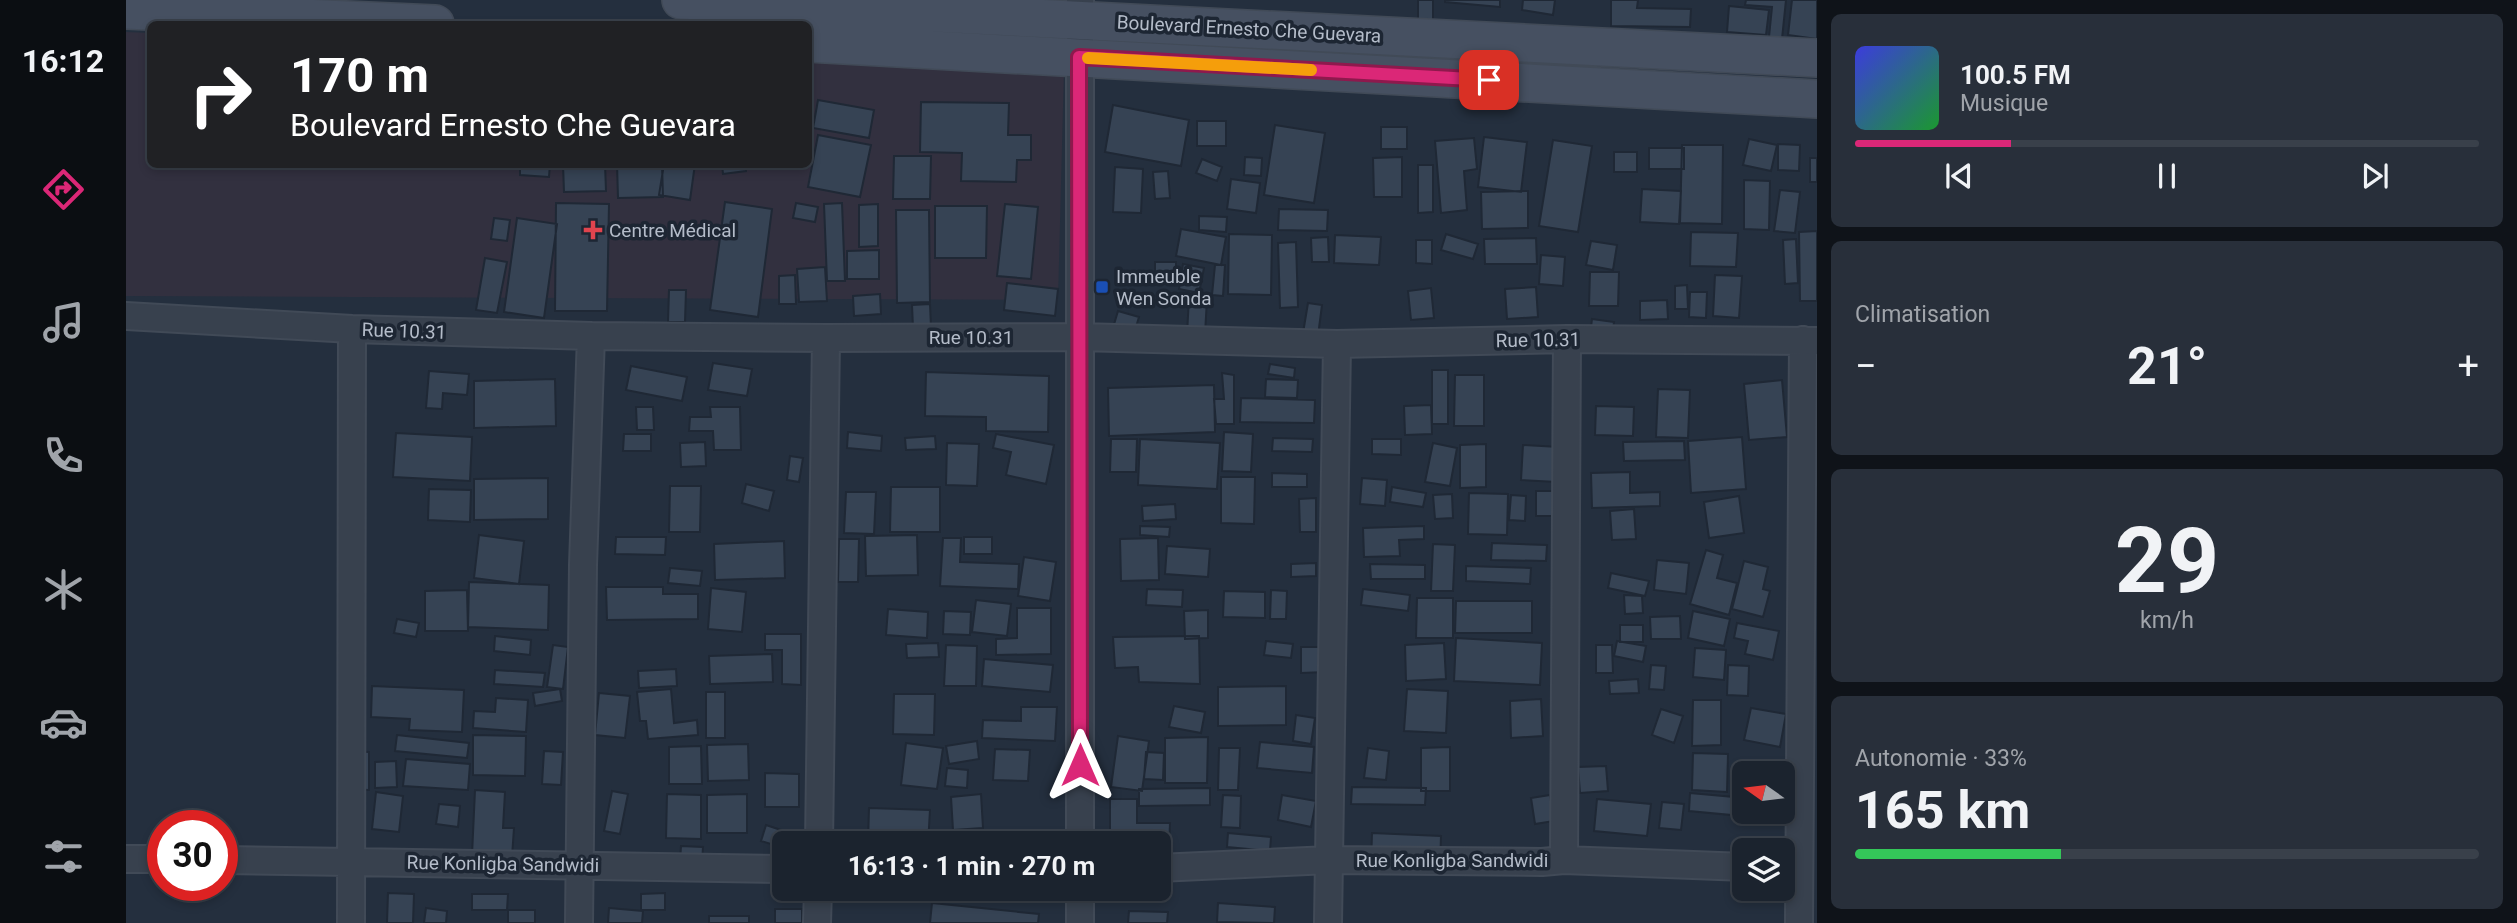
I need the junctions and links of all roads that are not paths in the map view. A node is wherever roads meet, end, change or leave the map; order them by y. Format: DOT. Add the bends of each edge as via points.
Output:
graph roads {
  1 [pos="681,0"];
  2 [pos="126,10"];
  3 [pos="1080,10"];
  4 [pos="369,21"];
  5 [pos="812,43"];
  6 [pos="1079,57"];
  7 [pos="1817,58"];
  8 [pos="1817,99"];
  9 [pos="126,316"];
  10 [pos="352,329"];
  11 [pos="591,336"];
  12 [pos="1080,337"];
  13 [pos="826,338"];
  14 [pos="1567,339"];
  15 [pos="1810,340"];
  16 [pos="1337,344"];
  17 [pos="819,831"];
  18 [pos="1080,831"];
  19 [pos="126,859"];
  20 [pos="147,859"];
  21 [pos="238,860"];
  22 [pos="1329,860"];
  23 [pos="1564,860"];
  24 [pos="352,862"];
  25 [pos="580,866"];
  26 [pos="1732,866"];
  27 [pos="1171,867"];
  28 [pos="772,869"];
  29 [pos="1800,869"];
  30 [pos="818,901"];
  31 [pos="1080,901"];
  32 [pos="351,923"];
  33 [pos="579,923"];
  34 [pos="817,923"];
  35 [pos="1080,923"];
  36 [pos="1328,923"];
  37 [pos="1799,923"];
  1 -- 3 [label="main road, Boulevard Ernesto Che Guevara"];
  2 -- 4 [label="main road"];
  3 -- 6 [label="street"];
  3 -- 7 [label="main road, Boulevard Ernesto Che Guevara"];
  5 -- 6 [label="main road, Boulevard Ernesto Che Guevara"];
  6 -- 8 [label="main road, Boulevard Ernesto Che Guevara"];
  6 -- 12 [label="street"];
  9 -- 10 [label="street, Rue 10.31"];
  10 -- 11 [label="street, Rue 10.31"];
  10 -- 24 [label="street"];
  11 -- 13 [label="street, Rue 10.31"];
  11 -- 25 [label="street"];
  12 -- 13 [label="street, Rue 10.31"];
  12 -- 16 [label="street, Rue 10.31"];
  12 -- 18 [label="street"];
  13 -- 17 [label="street"];
  14 -- 15 [label="street, Rue 10.31"];
  14 -- 16 [label="street, Rue 10.31"];
  14 -- 23 [label="street"];
  15 -- 29 [label="street"];
  16 -- 22 [label="street"];
  19 -- 20 [label="street"];
  21 -- 24 [label="street, Rue Konligba Sandwidi"];
  22 -- 23 [label="street, Rue Konligba Sandwidi"];
  22 -- 27 [label="street, Rue Konligba Sandwidi"];
  22 -- 36 [label="street"];
  23 -- 26 [label="street, Rue Konligba Sandwidi"];
  24 -- 25 [label="street, Rue Konligba Sandwidi"];
  24 -- 32 [label="street"];
  25 -- 28 [label="street, Rue Konligba Sandwidi"];
  25 -- 33 [label="street"];
  29 -- 37 [label="street"];
  30 -- 34 [label="street"];
  31 -- 35 [label="street"];
}
